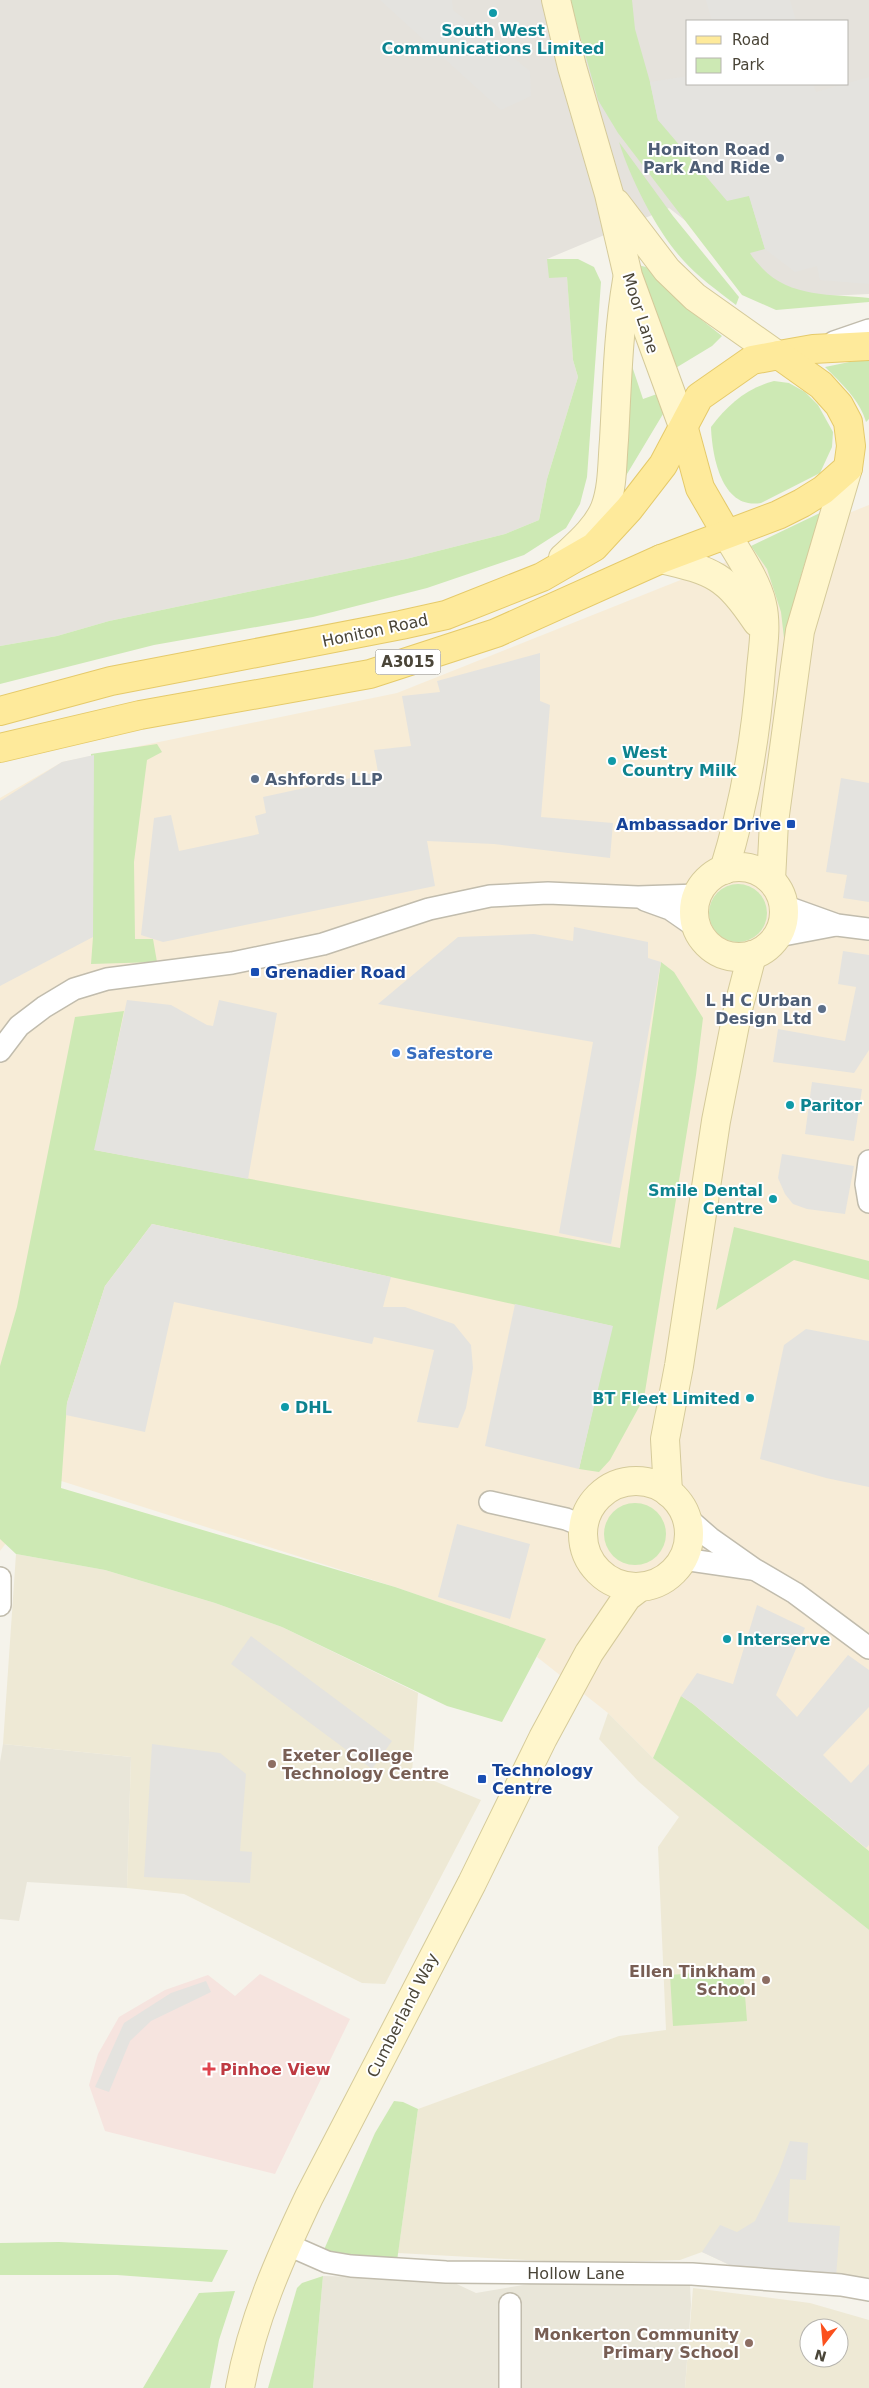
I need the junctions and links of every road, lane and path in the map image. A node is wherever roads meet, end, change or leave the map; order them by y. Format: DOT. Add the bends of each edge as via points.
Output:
graph roads {
  1 [pos="556,0"];
  2 [pos="609,194"];
  3 [pos="628,276"];
  4 [pos="869,330"];
  5 [pos="869,346"];
  6 [pos="813,349"];
  7 [pos="778,355"];
  8 [pos="684,429"];
  9 [pos="869,440"];
  10 [pos="849,467"];
  11 [pos="726,534"];
  12 [pos="661,559"];
  13 [pos="542,577"];
  14 [pos="764,634"];
  15 [pos="0,711"];
  16 [pos="0,748"];
  17 [pos="724,870"];
  18 [pos="771,880"];
  19 [pos="698,895"];
  20 [pos="638,897"];
  21 [pos="784,906"];
  22 [pos="836,925"];
  23 [pos="696,926"];
  24 [pos="869,929"];
  25 [pos="778,936"];
  26 [pos="725,955"];
  27 [pos="752,955"];
  28 [pos="738,1009"];
  29 [pos="0,1051"];
  30 [pos="869,1161"];
  31 [pos="869,1202"];
  32 [pos="665,1439"];
  33 [pos="631,1481"];
  34 [pos="668,1492"];
  35 [pos="490,1502"];
  36 [pos="686,1517"];
  37 [pos="583,1526"];
  38 [pos="683,1559"];
  39 [pos="754,1569"];
  40 [pos="598,1571"];
  41 [pos="0,1578"];
  42 [pos="640,1587"];
  43 [pos="0,1605"];
  44 [pos="869,1648"];
  45 [pos="589,1653"];
  46 [pos="286,2244"];
  47 [pos="869,2290"];
  48 [pos="510,2304"];
  49 [pos="240,2388"];
  50 [pos="510,2388"];
  1 -- 2 [label="main road, Moor Lane"];
  2 -- 3 [label="main road, Moor Lane"];
  2 -- 7 [label="main road, Moor Lane" via="667,270 695,297"];
  3 -- 8 [label="main road, Moor Lane"];
  3 -- 13 [label="main road" via="622,308 611,484 605,509 589,532"];
  4 -- 6 [label="street"];
  5 -- 6 [label="main road"];
  6 -- 7 [label="main road"];
  7 -- 8 [label="main road" via="752,360 699,397"];
  7 -- 10 [label="main road" via="821,385 839,405 848,422 852,446"];
  8 -- 11 [label="main road" via="700,488"];
  8 -- 13 [label="main road, Honiton Road / A3015" via="663,465 630,509 594,547"];
  9 -- 10 [label="main road"];
  10 -- 11 [label="main road" via="802,503"];
  10 -- 18 [label="main road" via="800,630 774,822"];
  11 -- 12 [label="main road, A3015"];
  11 -- 14 [label="main road" via="744,562 762,604"];
  12 -- 14 [label="main road" via="716,575 739,595"];
  12 -- 16 [label="main road, A3015" via="496,633 370,674 140,715"];
  13 -- 15 [label="main road, Honiton Road / A3015" via="446,615 111,681"];
  14 -- 17 [label="main road" via="758,706 738,822"];
  17 -- 18 [label="main road" via="749,868"];
  17 -- 19 [label="main road" via="708,880"];
  18 -- 21 [label="main road"];
  19 -- 20 [label="street"];
  19 -- 23 [label="main road"];
  20 -- 23 [label="street" via="670,909"];
  20 -- 29 [label="street" via="490,896 429,909 314,946 232,963 107,979 74,989 44,1008 19,1026"];
  21 -- 22 [label="street"];
  21 -- 25 [label="main road"];
  22 -- 24 [label="street"];
  22 -- 25 [label="street"];
  23 -- 26 [label="main road" via="707,944"];
  25 -- 27 [label="main road" via="767,948"];
  26 -- 27 [label="main road"];
  26 -- 28 [label="main road"];
  27 -- 28 [label="main road"];
  28 -- 32 [label="main road" via="716,1121"];
  30 -- 31 [label="street" via="866,1184"];
  32 -- 33 [label="main road"];
  32 -- 34 [label="main road"];
  33 -- 34 [label="main road" via="656,1485"];
  33 -- 37 [label="main road" via="602,1493 592,1504"];
  34 -- 36 [label="main road" via="682,1507"];
  35 -- 37 [label="street" via="566,1519"];
  36 -- 38 [label="main road" via="688,1538"];
  36 -- 39 [label="street"];
  37 -- 40 [label="main road" via="587,1555"];
  38 -- 39 [label="street"];
  38 -- 42 [label="main road" via="668,1576"];
  39 -- 44 [label="street" via="795,1593"];
  40 -- 42 [label="main road" via="609,1580"];
  40 -- 45 [label="main road, Cumberland Way" via="600,1596"];
  41 -- 43 [label="street"];
  42 -- 45 [label="main road, Cumberland Way" via="626,1597"];
  45 -- 46 [label="main road, Cumberland Way"];
  46 -- 47 [label="street, Hollow Lane" via="327,2262 351,2266 461,2272 692,2274"];
  46 -- 49 [label="main road, Cumberland Way" via="251,2339"];
  48 -- 50 [label="street"];
}
